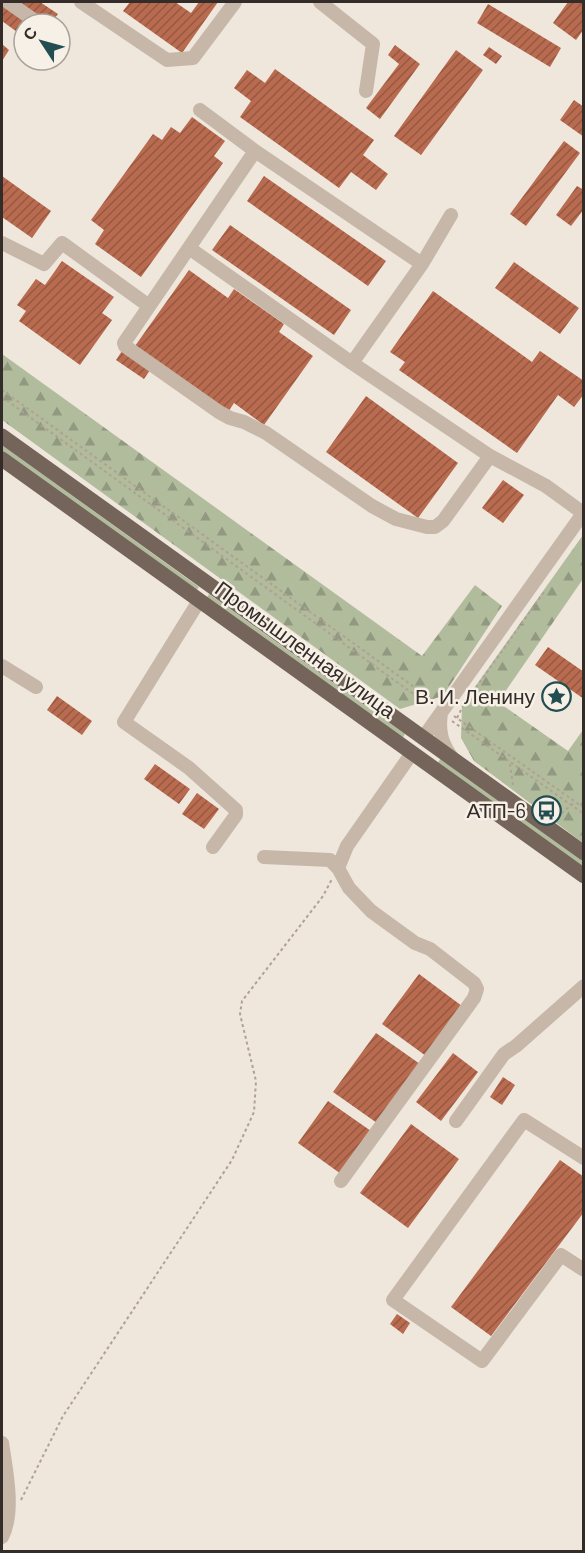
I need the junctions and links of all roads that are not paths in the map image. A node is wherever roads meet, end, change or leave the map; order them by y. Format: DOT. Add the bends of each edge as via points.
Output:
graph roads {
  1 [pos="8,2"];
  2 [pos="81,2"];
  3 [pos="235,2"];
  4 [pos="320,2"];
  5 [pos="22,12"];
  6 [pos="366,91"];
  7 [pos="200,110"];
  8 [pos="255,151"];
  9 [pos="451,215"];
  10 [pos="2,243"];
  11 [pos="189,248"];
  12 [pos="422,264"];
  13 [pos="149,306"];
  14 [pos="352,363"];
  15 [pos="2,436"];
  16 [pos="490,456"];
  17 [pos="2,459"];
  18 [pos="583,513"];
  19 [pos="210,585"];
  20 [pos="199,601"];
  21 [pos="2,666"];
  22 [pos="36,687"];
  23 [pos="442,711"];
  24 [pos="423,738"];
  25 [pos="412,753"];
  26 [pos="454,760"];
  27 [pos="213,847"];
  28 [pos="584,853"];
  29 [pos="264,857"];
  30 [pos="338,868"];
  31 [pos="584,876"];
  32 [pos="584,986"];
  33 [pos="456,1120"];
  34 [pos="584,1158"];
  35 [pos="341,1180"];
  36 [pos="584,1270"];
  37 [pos="2,1443"];
  38 [pos="2,1537"];
  1 -- 5 [label="street"];
  2 -- 3 [label="street" via="167,60 193,58"];
  4 -- 6 [label="street" via="373,44"];
  7 -- 8 [label="street"];
  8 -- 11 [label="street"];
  8 -- 12 [label="street"];
  9 -- 12 [label="street"];
  10 -- 13 [label="street" via="44,264 62,243"];
  11 -- 13 [label="street"];
  11 -- 14 [label="street"];
  12 -- 14 [label="street"];
  13 -- 16 [label="street" via="125,346 219,412 266,433 396,519 435,527"];
  14 -- 16 [label="street"];
  15 -- 19 [label="main road, Промышленная улица"];
  16 -- 18 [label="street" via="546,486"];
  17 -- 20 [label="main road, Промышленная улица"];
  18 -- 23 [label="street"];
  19 -- 20 [label="main road"];
  19 -- 24 [label="main road, Промышленная улица"];
  20 -- 25 [label="main road, Промышленная улица"];
  20 -- 27 [label="street" via="124,722 189,768 236,810"];
  21 -- 22 [label="street"];
  23 -- 24 [label="street"];
  23 -- 26 [label="street" via="440,735"];
  24 -- 25 [label="main road"];
  24 -- 26 [label="main road, Промышленная улица"];
  25 -- 30 [label="street" via="347,846"];
  25 -- 31 [label="main road, Промышленная улица"];
  26 -- 28 [label="main road, Промышленная улица"];
  29 -- 30 [label="street" via="330,861"];
  30 -- 35 [label="street" via="348,888 371,911 430,950 477,989"];
  32 -- 33 [label="street" via="504,1054"];
  34 -- 36 [label="street" via="524,1120 393,1299 482,1361 561,1255"];
  37 -- 38 [label="street" via="9,1490"];
}
